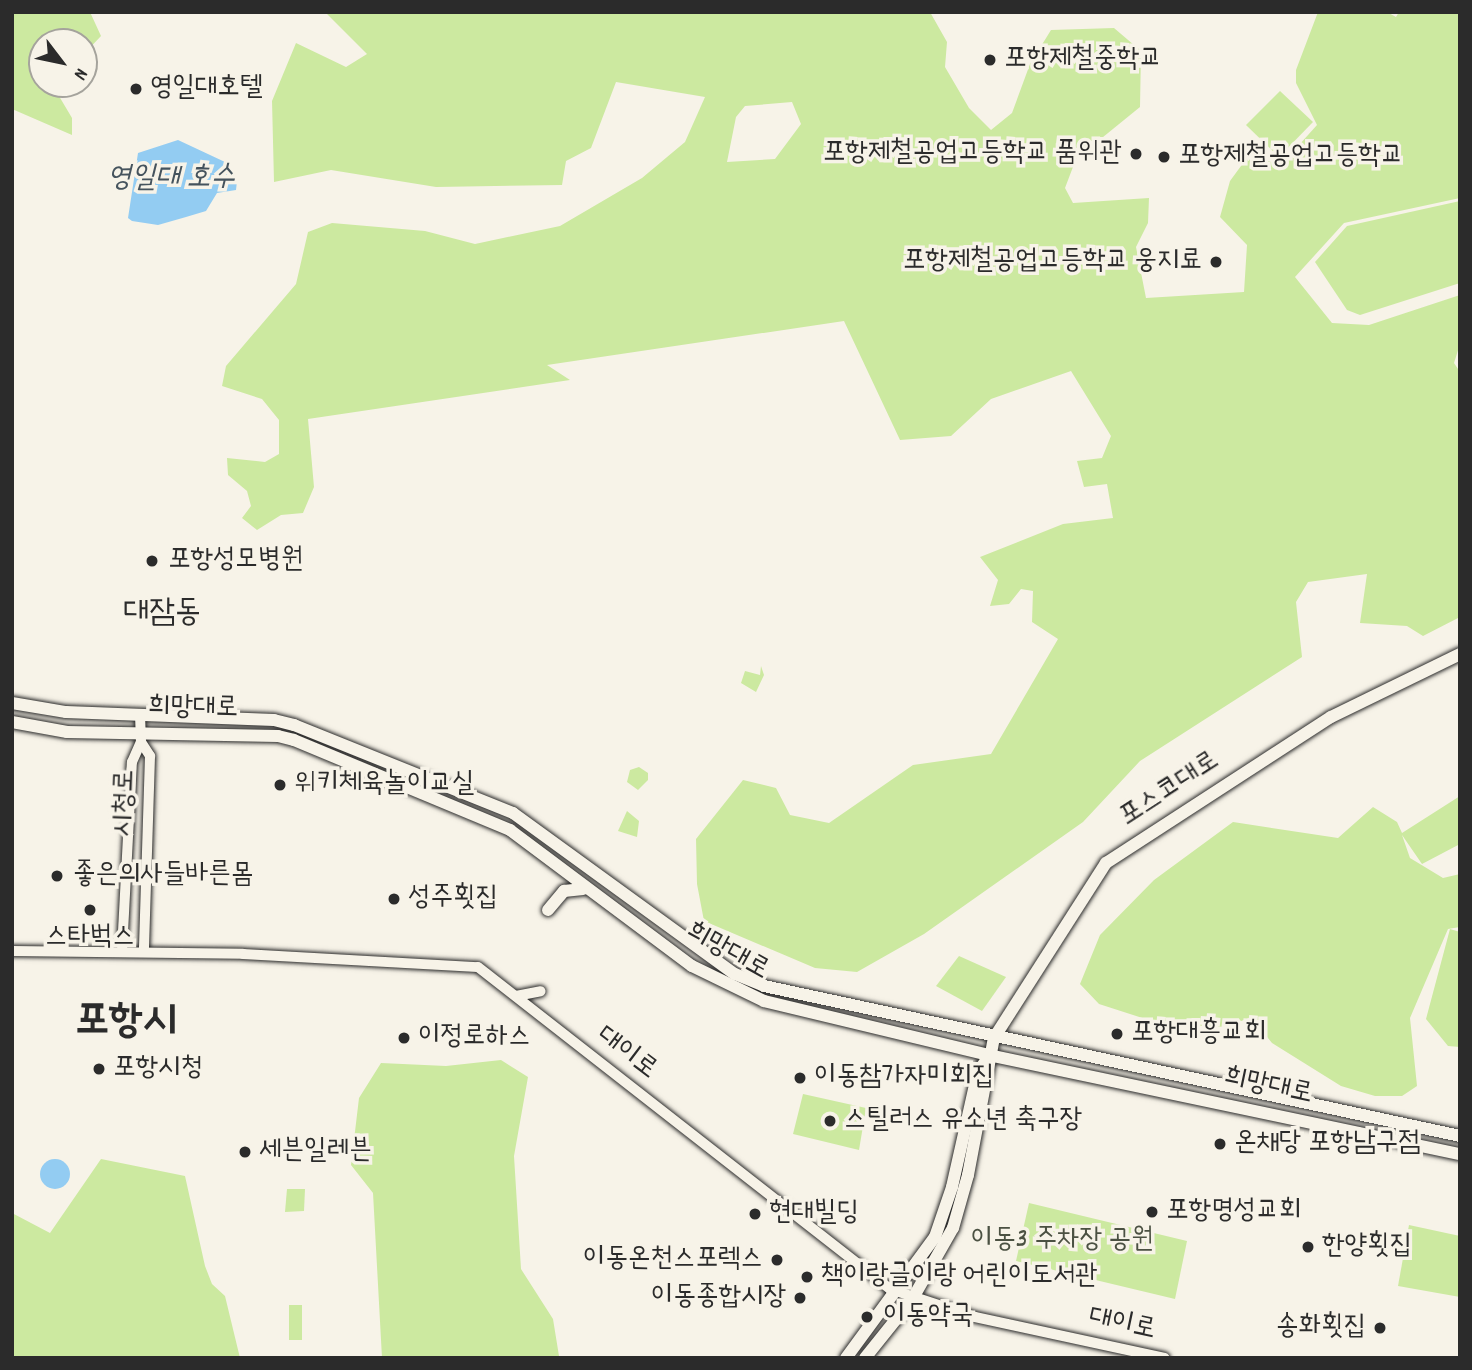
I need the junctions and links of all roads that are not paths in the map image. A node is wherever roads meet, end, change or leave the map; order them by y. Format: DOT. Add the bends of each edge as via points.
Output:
graph roads {
  1 [pos="1460,654"];
  2 [pos="12,704"];
  3 [pos="140,714"];
  4 [pos="12,722"];
  5 [pos="141,737"];
  6 [pos="584,889"];
  7 [pos="548,910"];
  8 [pos="12,951"];
  9 [pos="122,951"];
  10 [pos="144,952"];
  11 [pos="541,991"];
  12 [pos="516,996"];
  13 [pos="994,1038"];
  14 [pos="989,1055"];
  15 [pos="1325,1107"];
  16 [pos="1321,1124"];
  17 [pos="1413,1125"];
  18 [pos="1460,1136"];
  19 [pos="1409,1143"];
  20 [pos="1460,1154"];
  21 [pos="898,1292"];
  22 [pos="913,1298"];
  23 [pos="846,1358"];
  24 [pos="865,1358"];
  25 [pos="1165,1358"];
  1 -- 13 [label="main road, 포스코대로" via="1331,717 1112,857"];
  2 -- 3 [label="main road, 희망대로" via="66,712"];
  3 -- 5 [label="street, 시청로"];
  3 -- 13 [label="main road, 희망대로" via="274,720 323,733 513,813 736,974 781,990"];
  4 -- 5 [label="main road, 희망대로" via="67,732"];
  5 -- 6 [label="main road, 희망대로" via="278,736 321,749 493,821"];
  5 -- 9 [label="street, 시청로" via="132,762"];
  5 -- 10 [label="street, 시청로" via="150,756"];
  6 -- 7 [label="main road" via="561,893"];
  6 -- 14 [label="main road, 희망대로" via="692,966 735,990 784,1007"];
  8 -- 9 [label="street, 대이로"];
  9 -- 10 [label="street, 대이로"];
  10 -- 12 [label="street, 대이로" via="478,967"];
  11 -- 12 [label="street"];
  12 -- 21 [label="street, 대이로" via="810,1229"];
  13 -- 14 [label="main road, 포스코대로"];
  13 -- 15 [label="main road, 희망대로"];
  14 -- 16 [label="main road, 희망대로"];
  14 -- 21 [label="main road, 포스코대로" via="978,1072 942,1221 927,1252"];
  14 -- 22 [label="main road, 포스코대로" via="958,1214 944,1251"];
  15 -- 16 [label="main road"];
  15 -- 17 [label="main road, 희망대로"];
  16 -- 19 [label="main road, 희망대로"];
  17 -- 18 [label="main road, 희망대로"];
  17 -- 19 [label="main road"];
  19 -- 20 [label="main road, 희망대로"];
  21 -- 22 [label="street, 대이로"];
  21 -- 23 [label="main road, 포스코대로"];
  22 -- 24 [label="main road, 포스코대로"];
  22 -- 25 [label="street, 대이로" via="975,1317"];
}
